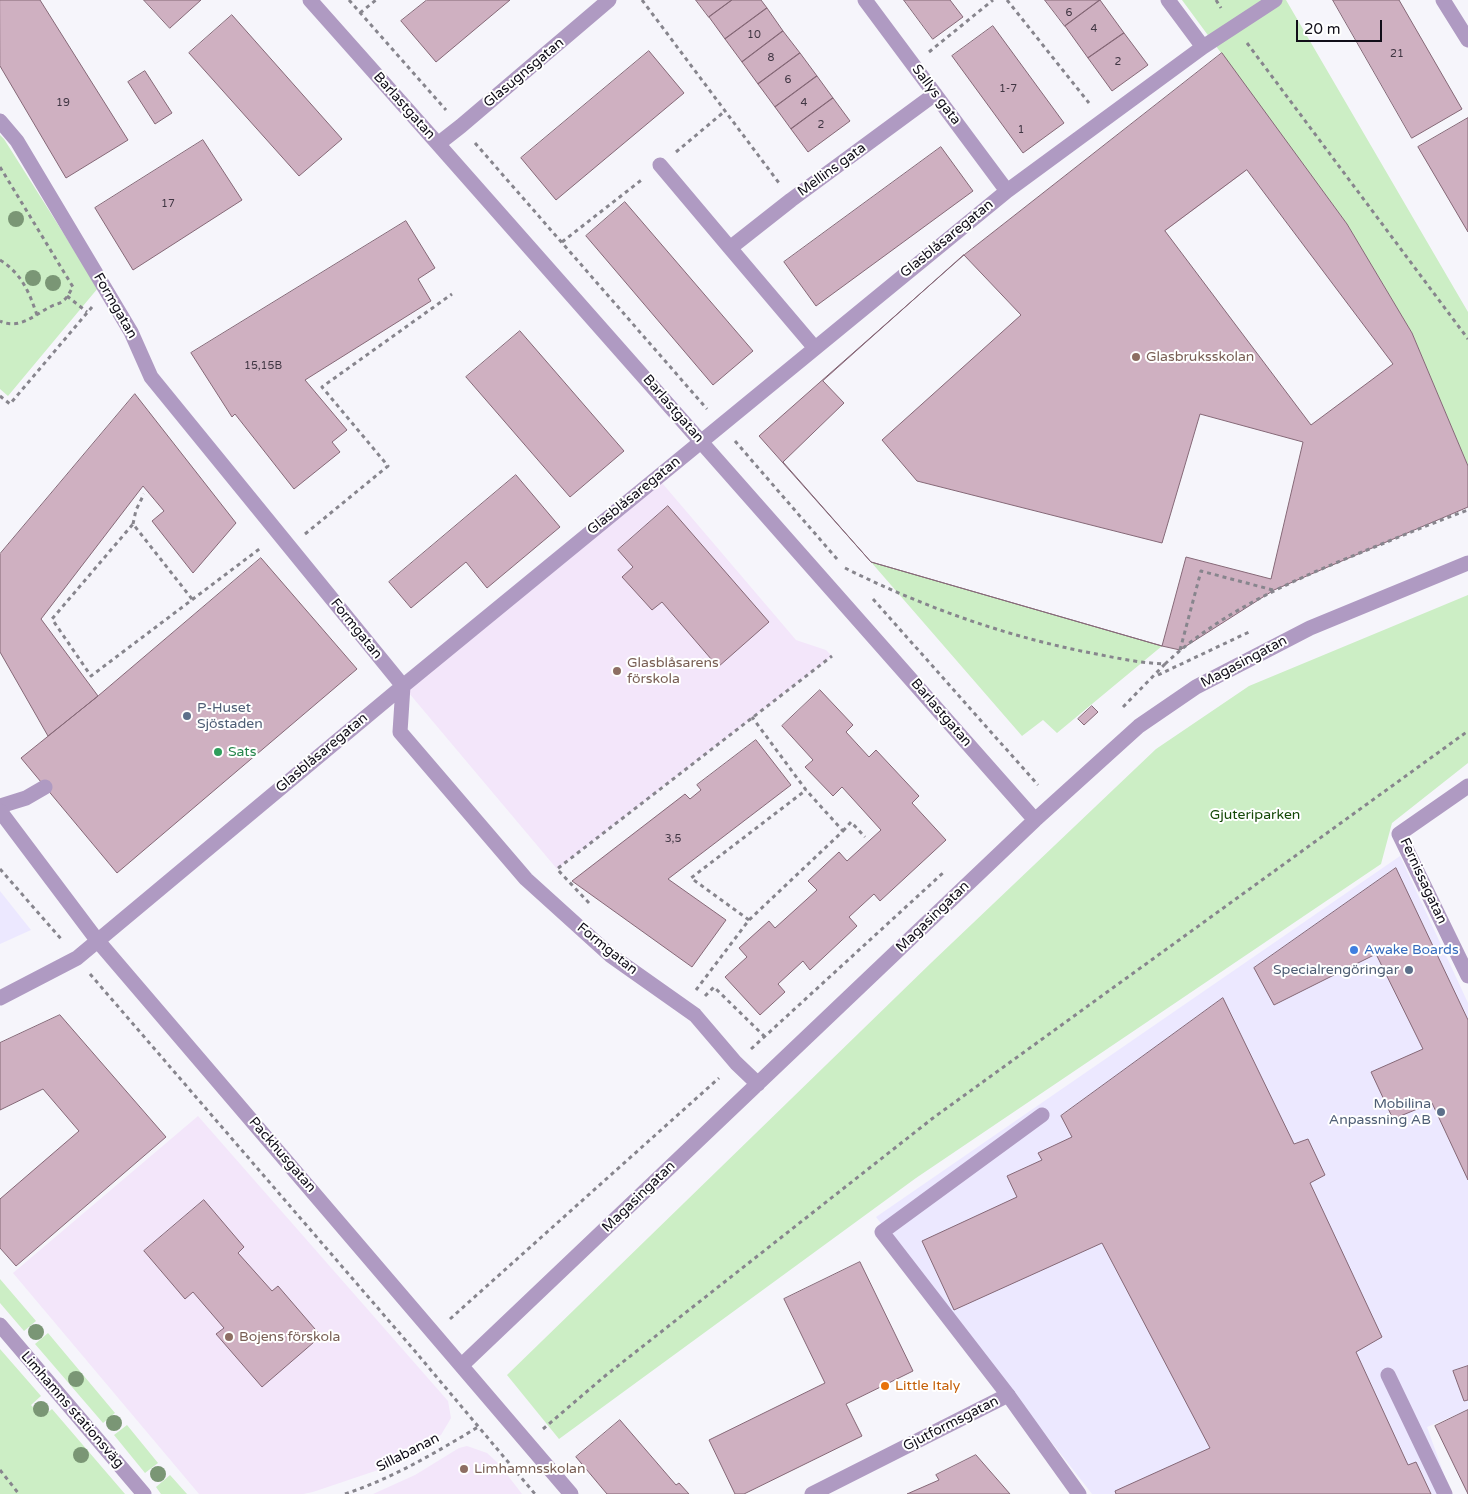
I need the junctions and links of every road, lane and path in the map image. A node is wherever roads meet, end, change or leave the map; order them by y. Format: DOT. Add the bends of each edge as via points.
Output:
graph roads {
  1 [pos="310,0"];
  2 [pos="349,0"];
  3 [pos="376,0"];
  4 [pos="609,0"];
  5 [pos="642,0"];
  6 [pos="865,0"];
  7 [pos="993,0"];
  8 [pos="1007,0"];
  9 [pos="1168,0"];
  10 [pos="1216,0"];
  11 [pos="1275,0"];
  12 [pos="1443,0"];
  13 [pos="360,13"];
  14 [pos="1235,26"];
  15 [pos="1468,40"];
  16 [pos="1203,47"];
  17 [pos="914,65"];
  18 [pos="935,94"];
  19 [pos="0,121"];
  20 [pos="1102,121"];
  21 [pos="461,126"];
  22 [pos="438,144"];
  23 [pos="660,165"];
  24 [pos="0,167"];
  25 [pos="1007,191"];
  26 [pos="792,200"];
  27 [pos="730,248"];
  28 [pos="0,260"];
  29 [pos="106,290"];
  30 [pos="452,294"];
  31 [pos="67,296"];
  32 [pos="88,312"];
  33 [pos="37,315"];
  34 [pos="0,321"];
  35 [pos="1468,339"];
  36 [pos="814,347"];
  37 [pos="0,396"];
  38 [pos="721,426"];
  39 [pos="701,441"];
  40 [pos="144,494"];
  41 [pos="1468,510"];
  42 [pos="133,524"];
  43 [pos="279,534"];
  44 [pos="289,547"];
  45 [pos="838,560"];
  46 [pos="1468,563"];
  47 [pos="851,575"];
  48 [pos="1274,590"];
  49 [pos="871,597"];
  50 [pos="192,599"];
  51 [pos="1180,650"];
  52 [pos="832,656"];
  53 [pos="1165,664"];
  54 [pos="402,686"];
  55 [pos="1121,710"];
  56 [pos="752,717"];
  57 [pos="1468,731"];
  58 [pos="1044,780"];
  59 [pos="1038,785"];
  60 [pos="1468,786"];
  61 [pos="45,787"];
  62 [pos="806,790"];
  63 [pos="1019,803"];
  64 [pos="0,806"];
  65 [pos="0,811"];
  66 [pos="1035,820"];
  67 [pos="843,831"];
  68 [pos="865,837"];
  69 [pos="0,869"];
  70 [pos="948,869"];
  71 [pos="595,910"];
  72 [pos="749,920"];
  73 [pos="97,940"];
  74 [pos="77,958"];
  75 [pos="1468,976"];
  76 [pos="0,998"];
  77 [pos="765,1037"];
  78 [pos="736,1063"];
  79 [pos="758,1084"];
  80 [pos="1042,1115"];
  81 [pos="0,1326"];
  82 [pos="434,1333"];
  83 [pos="414,1350"];
  84 [pos="462,1365"];
  85 [pos="1388,1375"];
  86 [pos="1008,1395"];
  87 [pos="478,1426"];
  88 [pos="527,1443"];
  89 [pos="0,1470"];
  90 [pos="19,1494"];
  91 [pos="144,1494"];
  92 [pos="345,1494"];
  93 [pos="535,1494"];
  94 [pos="571,1494"];
  95 [pos="812,1494"];
  96 [pos="1078,1494"];
  97 [pos="1445,1494"];
  1 -- 22 [label="street, Barlastgatan"];
  2 -- 13 [label="path"];
  3 -- 13 [label="path"];
  4 -- 21 [label="street, Glasugnsgatan"];
  5 -- 26 [label="path"];
  6 -- 17 [label="street, Sallys gata"];
  7 -- 17 [label="path"];
  8 -- 20 [label="path"];
  9 -- 16 [label="street"];
  10 -- 14 [label="path"];
  11 -- 14 [label="street, Glasblåsaregatan"];
  12 -- 15 [label="street"];
  13 -- 21 [label="path"];
  14 -- 16 [label="street, Glasblåsaregatan"];
  14 -- 35 [label="path"];
  16 -- 20 [label="street, Glasblåsaregatan"];
  17 -- 18 [label="street, Sallys gata"];
  18 -- 25 [label="street, Sallys gata"];
  18 -- 26 [label="street, Mellins gata"];
  19 -- 29 [label="street, Formgatan" via="17,141"];
  20 -- 25 [label="street, Glasblåsaregatan"];
  21 -- 22 [label="street, Glasugnsgatan"];
  21 -- 38 [label="path"];
  22 -- 39 [label="street, Barlastgatan"];
  23 -- 27 [label="street"];
  24 -- 31 [label="path" via="73,287"];
  25 -- 36 [label="street, Glasblåsaregatan"];
  26 -- 27 [label="street, Mellins gata"];
  27 -- 36 [label="street"];
  28 -- 33 [label="path" via="16,272"];
  29 -- 32 [label="path"];
  29 -- 43 [label="street, Formgatan" via="131,332 151,377"];
  30 -- 44 [label="path" via="322,387 388,466"];
  31 -- 32 [label="path"];
  31 -- 33 [label="path" via="63,302"];
  32 -- 37 [label="path" via="10,404"];
  33 -- 34 [label="path" via="19,323"];
  36 -- 38 [label="street, Glasblåsaregatan"];
  38 -- 39 [label="street, Glasblåsaregatan"];
  38 -- 45 [label="path"];
  39 -- 54 [label="street, Glasblåsaregatan"];
  39 -- 63 [label="street, Barlastgatan"];
  40 -- 42 [label="path"];
  41 -- 48 [label="path"];
  42 -- 50 [label="path"];
  42 -- 50 [label="path" via="52,619 91,676"];
  43 -- 44 [label="street, Formgatan"];
  43 -- 50 [label="path"];
  44 -- 54 [label="street, Formgatan"];
  46 -- 66 [label="street, Magasingatan" via="1310,628 1196,687 1139,726"];
  47 -- 53 [label="path" via="845,568 990,627 1050,645"];
  48 -- 51 [label="path"];
  48 -- 51 [label="path" via="1201,571"];
  49 -- 59 [label="path"];
  51 -- 53 [label="path"];
  52 -- 56 [label="path"];
  53 -- 55 [label="path"];
  54 -- 73 [label="street, Glasblåsaregatan"];
  54 -- 78 [label="street, Formgatan" via="400,732 526,879 610,955 695,1015"];
  56 -- 62 [label="path"];
  56 -- 71 [label="path" via="556,869"];
  57 -- 88 [label="path" via="933,1118 605,1376"];
  58 -- 59 [label="path"];
  59 -- 63 [label="path"];
  60 -- 75 [label="street, Fernissagatan" via="1399,834"];
  61 -- 64 [label="street" via="26,798"];
  62 -- 67 [label="path"];
  62 -- 72 [label="path" via="691,878"];
  63 -- 66 [label="street, Barlastgatan"];
  65 -- 73 [label="street, Packhusgatan"];
  66 -- 79 [label="street, Magasingatan"];
  67 -- 68 [label="path" via="852,822"];
  67 -- 72 [label="path"];
  69 -- 74 [label="path"];
  70 -- 77 [label="path"];
  72 -- 77 [label="path" via="694,992 703,998 714,987"];
  73 -- 74 [label="street, Glasblåsaregatan"];
  73 -- 82 [label="street, Packhusgatan"];
  74 -- 76 [label="street, Glasblåsaregatan"];
  74 -- 83 [label="path"];
  77 -- 78 [label="path"];
  78 -- 79 [label="street, Formgatan"];
  78 -- 82 [label="path"];
  79 -- 84 [label="street, Magasingatan"];
  80 -- 86 [label="street" via="882,1232"];
  81 -- 91 [label="street, Limhamns stationsväg"];
  82 -- 83 [label="path"];
  82 -- 84 [label="street, Packhusgatan"];
  83 -- 87 [label="path"];
  84 -- 88 [label="street, Packhusgatan"];
  85 -- 97 [label="street"];
  86 -- 95 [label="street, Gjutformsgatan"];
  86 -- 96 [label="street, Gjutformsgatan"];
  87 -- 92 [label="path, Sillabanan" via="394,1476"];
  87 -- 93 [label="path"];
  88 -- 94 [label="street, Packhusgatan"];
  89 -- 90 [label="path"];
}
